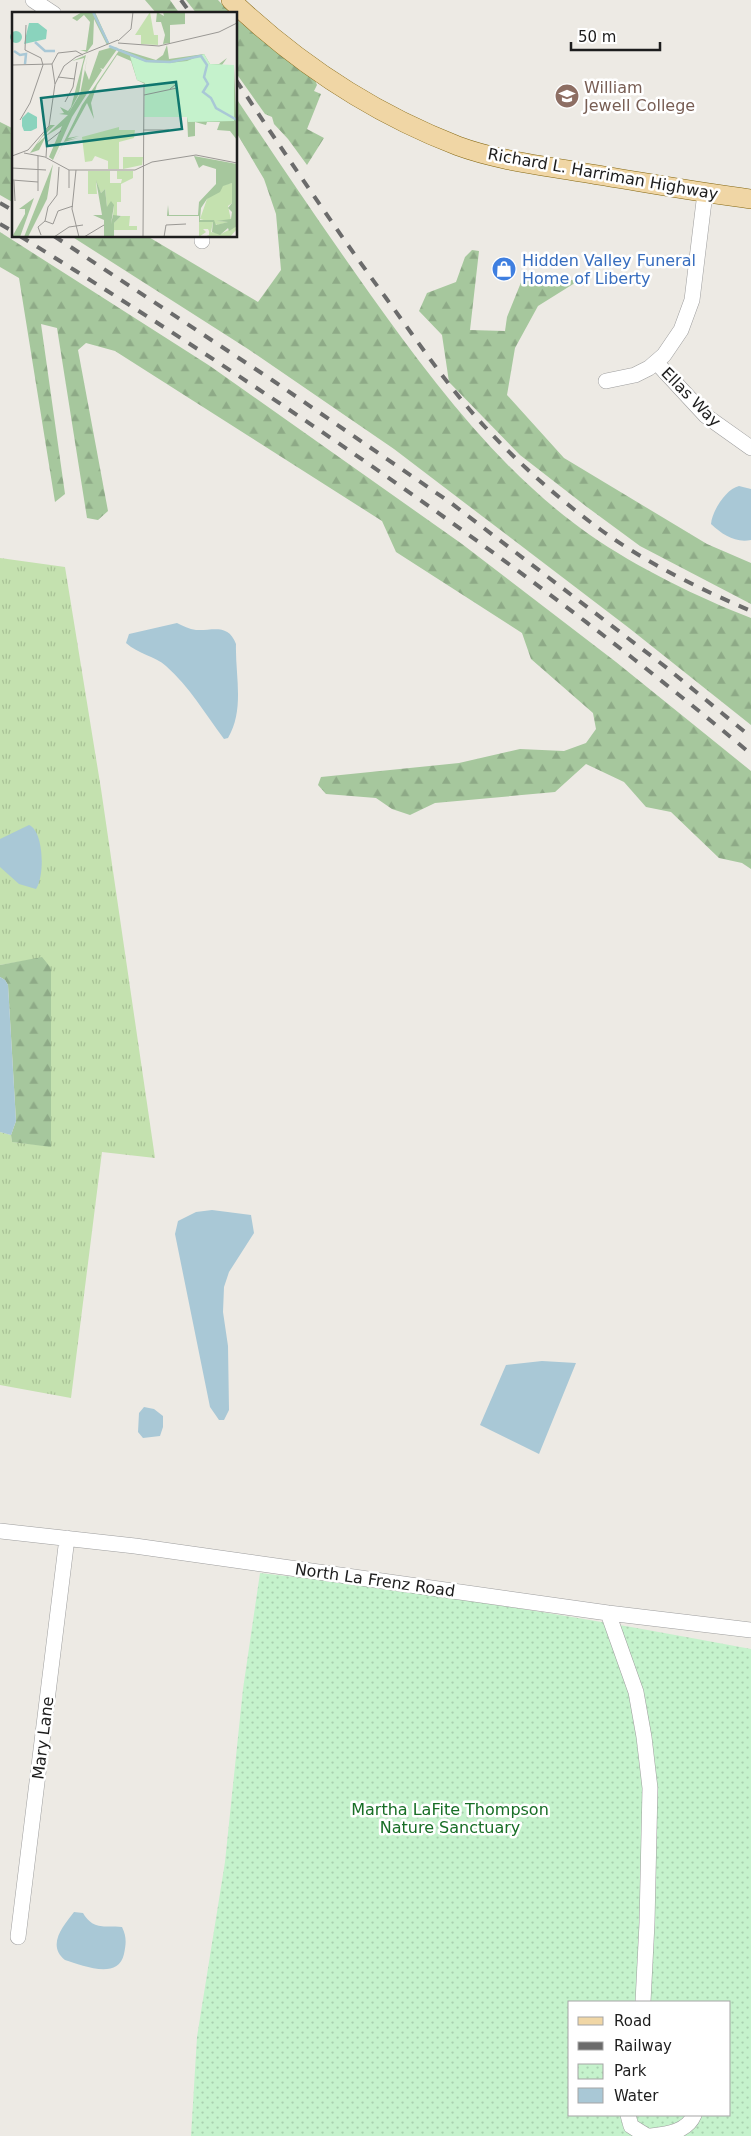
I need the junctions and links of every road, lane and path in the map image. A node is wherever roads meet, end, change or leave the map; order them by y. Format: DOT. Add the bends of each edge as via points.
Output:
graph roads {
  1 [pos="33,0"];
  2 [pos="231,0"];
  3 [pos="51,12"];
  4 [pos="705,193"];
  5 [pos="751,199"];
  6 [pos="656,362"];
  7 [pos="606,381"];
  8 [pos="751,448"];
  9 [pos="0,1531"];
  10 [pos="67,1538"];
  11 [pos="608,1612"];
  12 [pos="751,1630"];
  13 [pos="18,1937"];
  14 [pos="643,2001"];
  15 [pos="628,2116"];
  16 [pos="694,2116"];
  17 [pos="649,2136"];
  1 -- 3 [label="street"];
  2 -- 4 [label="main road, Richard L. Harriman Highway" via="279,44 335,84 382,112 459,146 517,161"];
  4 -- 5 [label="main road, Richard L. Harriman Highway"];
  4 -- 6 [label="street" via="690,310 681,330 664,356"];
  6 -- 7 [label="street" via="635,375"];
  6 -- 8 [label="street, Ellas Way" via="706,416"];
  9 -- 10 [label="street, North La Frenz Road"];
  10 -- 11 [label="street, North La Frenz Road"];
  10 -- 13 [label="street, Mary Lane"];
  11 -- 12 [label="street, North La Frenz Road"];
  11 -- 14 [label="street" via="636,1692 649,1780"];
  15 -- 17 [label="street" via="631,2126"];
  16 -- 17 [label="street" via="691,2122 679,2130"];
}
